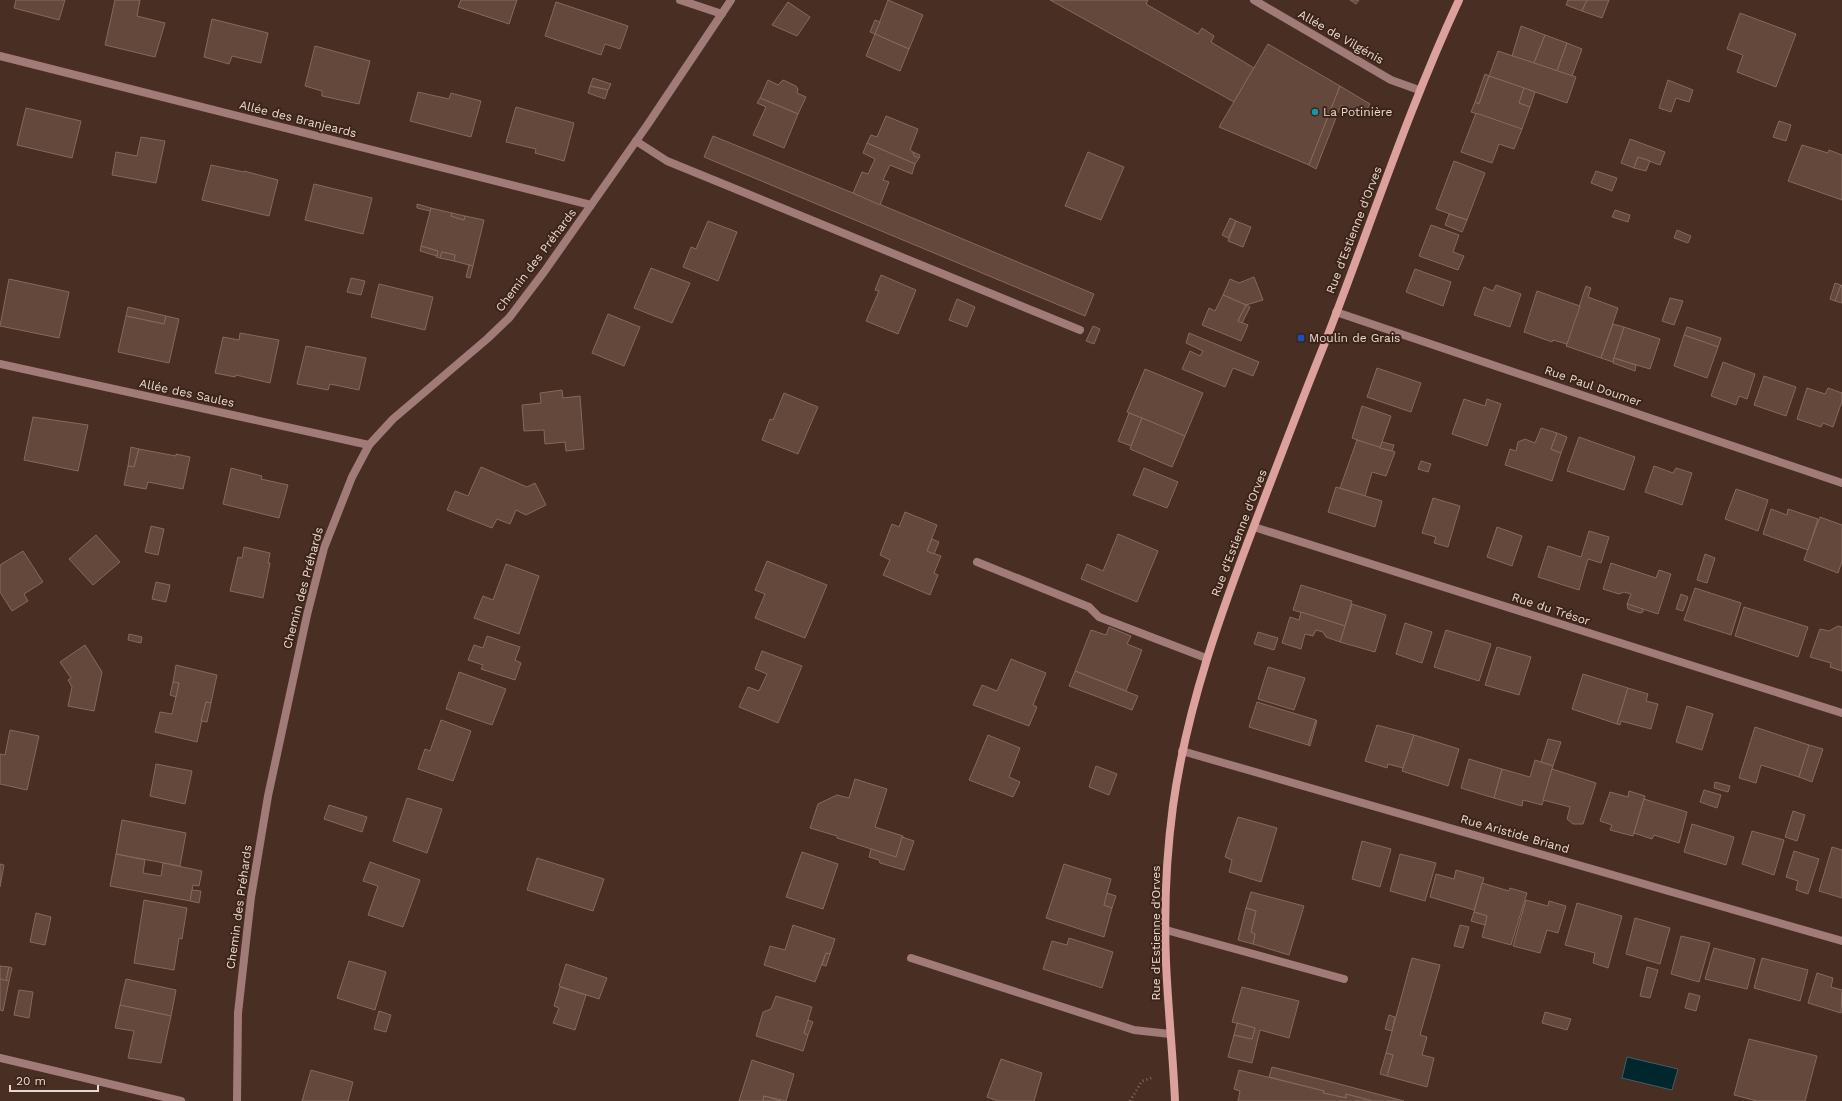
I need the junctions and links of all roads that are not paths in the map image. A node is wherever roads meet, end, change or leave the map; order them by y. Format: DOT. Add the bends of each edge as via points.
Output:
graph roads {
  1 [pos="680,0"];
  2 [pos="732,0"];
  3 [pos="1254,0"];
  4 [pos="1459,0"];
  5 [pos="722,14"];
  6 [pos="0,56"];
  7 [pos="1419,90"];
  8 [pos="636,141"];
  9 [pos="591,205"];
  10 [pos="1336,312"];
  11 [pos="1080,330"];
  12 [pos="0,364"];
  13 [pos="369,446"];
  14 [pos="1842,483"];
  15 [pos="1254,527"];
  16 [pos="977,562"];
  17 [pos="1206,658"];
  18 [pos="1842,713"];
  19 [pos="1182,751"];
  20 [pos="1166,930"];
  21 [pos="1842,941"];
  22 [pos="911,958"];
  23 [pos="1344,978"];
  24 [pos="1170,1034"];
  25 [pos="0,1058"];
  26 [pos="181,1101"];
  27 [pos="237,1101"];
  28 [pos="1175,1101"];
  1 -- 5 [label="street"];
  2 -- 5 [label="street, Chemin des Préhards"];
  3 -- 7 [label="street, Allée de Vilgénis" via="1391,80"];
  4 -- 7 [label="street, Rue d'Estienne d'Orves"];
  5 -- 8 [label="street, Chemin des Préhards"];
  6 -- 9 [label="street, Allée des Branjeards"];
  7 -- 10 [label="street, Rue d'Estienne d'Orves"];
  8 -- 9 [label="street, Chemin des Préhards"];
  8 -- 11 [label="street" via="667,161"];
  9 -- 13 [label="street, Chemin des Préhards" via="509,318 393,419"];
  10 -- 14 [label="street, Rue Paul Doumer"];
  10 -- 15 [label="street, Rue d'Estienne d'Orves"];
  12 -- 13 [label="street, Allée des Saules"];
  13 -- 27 [label="street, Chemin des Préhards" via="343,496 324,548 268,796 251,897 238,1013"];
  15 -- 17 [label="street, Rue d'Estienne d'Orves"];
  15 -- 18 [label="street, Rue du Trésor"];
  16 -- 17 [label="street" via="1089,607 1099,617"];
  17 -- 19 [label="street, Rue d'Estienne d'Orves"];
  19 -- 20 [label="street, Rue d'Estienne d'Orves" via="1167,859"];
  19 -- 21 [label="street, Rue Aristide Briand"];
  20 -- 23 [label="street"];
  20 -- 24 [label="street, Rue d'Estienne d'Orves"];
  22 -- 24 [label="street" via="1134,1030"];
  24 -- 28 [label="street, Rue d'Estienne d'Orves"];
  25 -- 26 [label="street"];
}
